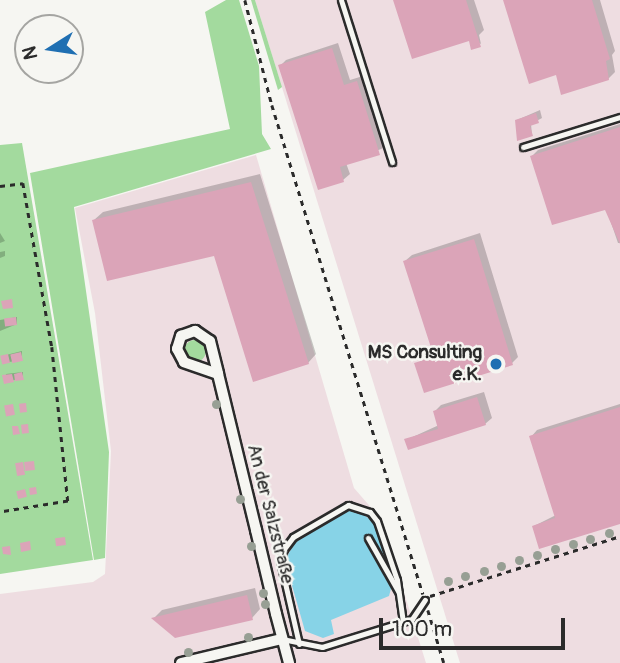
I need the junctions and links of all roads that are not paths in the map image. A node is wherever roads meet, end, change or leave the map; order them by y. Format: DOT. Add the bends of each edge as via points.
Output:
graph roads {
  1 [pos="341,0"];
  2 [pos="620,117"];
  3 [pos="523,147"];
  4 [pos="393,162"];
  5 [pos="218,374"];
  6 [pos="368,538"];
  7 [pos="398,591"];
  8 [pos="425,600"];
  9 [pos="403,622"];
  10 [pos="282,639"];
  11 [pos="299,644"];
  12 [pos="181,663"];
  13 [pos="289,663"];
  1 -- 4 [label="lane"];
  2 -- 3 [label="lane"];
  5 -- 5 [label="street, An der Salzstraße" via="204,333 181,336 177,349 184,362"];
  5 -- 10 [label="street, An der Salzstraße"];
  6 -- 7 [label="lane"];
  7 -- 9 [label="lane"];
  7 -- 11 [label="lane" via="377,521 359,506 338,508 293,537 280,561"];
  8 -- 9 [label="lane" via="412,619"];
  9 -- 11 [label="lane" via="321,647"];
  10 -- 11 [label="lane"];
  10 -- 12 [label="street"];
  10 -- 13 [label="street, An der Salzstraße"];
}
